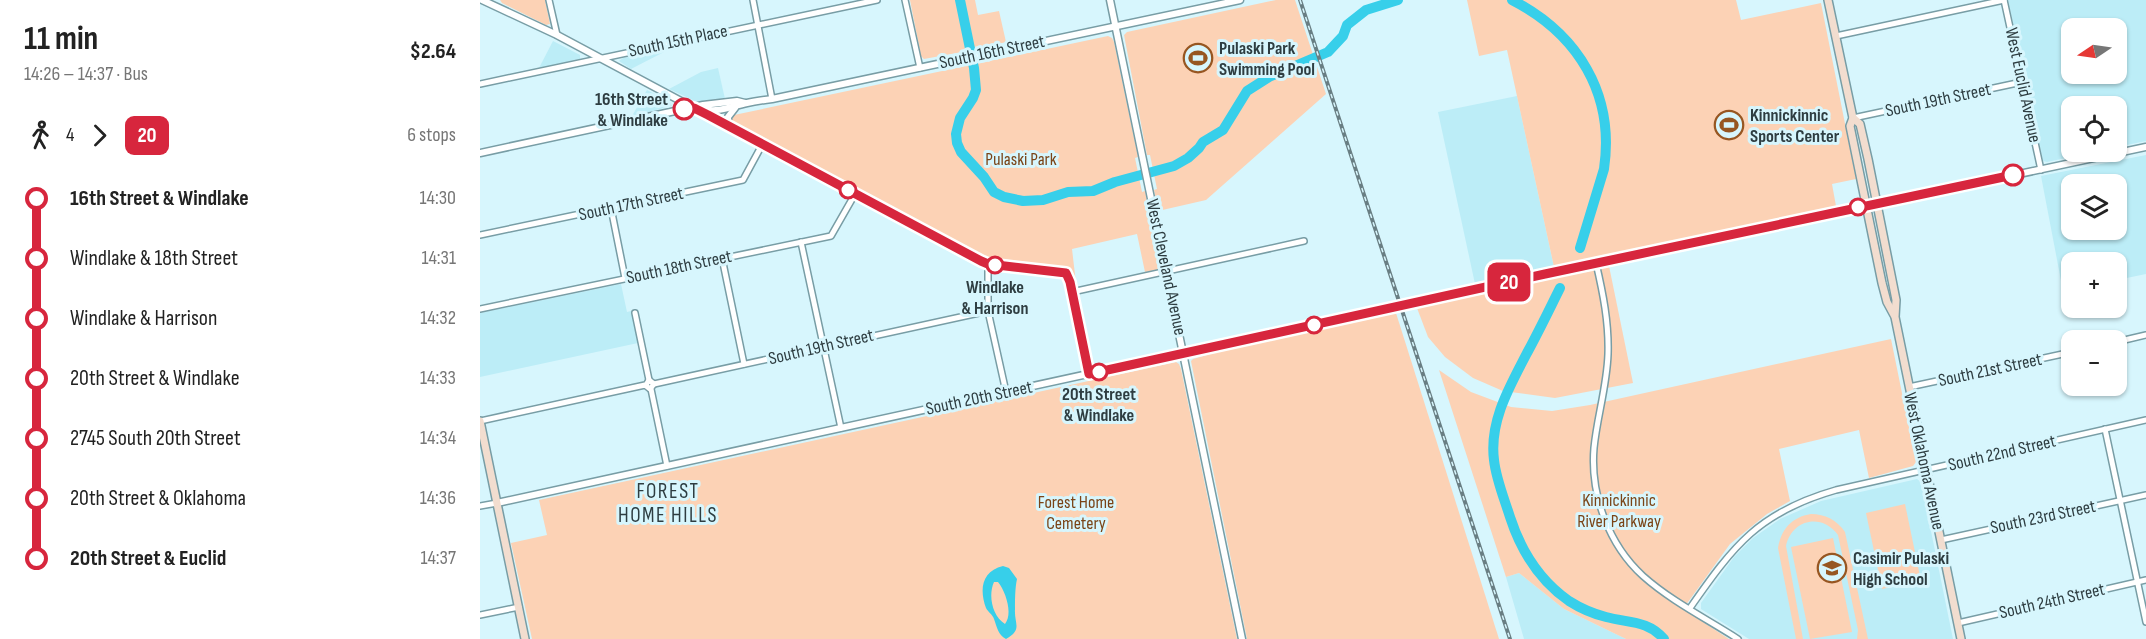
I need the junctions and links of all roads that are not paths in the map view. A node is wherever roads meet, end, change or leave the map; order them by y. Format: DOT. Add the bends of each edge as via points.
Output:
graph roads {
  1 [pos="482,0"];
  2 [pos="549,0"];
  3 [pos="753,0"];
  4 [pos="876,0"];
  5 [pos="905,0"];
  6 [pos="1110,0"];
  7 [pos="1240,0"];
  8 [pos="1828,0"];
  9 [pos="2004,0"];
  10 [pos="758,24"];
  11 [pos="1115,26"];
  12 [pos="557,35"];
  13 [pos="1836,36"];
  14 [pos="599,59"];
  15 [pos="920,68"];
  16 [pos="2022,82"];
  17 [pos="480,84"];
  18 [pos="772,99"];
  19 [pos="745,103"];
  20 [pos="736,107"];
  21 [pos="694,108"];
  22 [pos="1853,118"];
  23 [pos="728,126"];
  24 [pos="762,145"];
  25 [pos="2146,147"];
  26 [pos="480,153"];
  27 [pos="2041,170"];
  28 [pos="855,194"];
  29 [pos="1877,203"];
  30 [pos="1866,205"];
  31 [pos="611,208"];
  32 [pos="480,235"];
  33 [pos="1304,241"];
  34 [pos="801,242"];
  35 [pos="722,258"];
  36 [pos="1888,258"];
  37 [pos="1877,260"];
  38 [pos="1596,263"];
  39 [pos="988,264"];
  40 [pos="1166,272"];
  41 [pos="625,278"];
  42 [pos="1072,292"];
  43 [pos="480,309"];
  44 [pos="988,311"];
  45 [pos="635,313"];
  46 [pos="1895,317"];
  47 [pos="2146,335"];
  48 [pos="2127,339"];
  49 [pos="823,347"];
  50 [pos="1184,354"];
  51 [pos="2061,354"];
  52 [pos="744,364"];
  53 [pos="1089,374"];
  54 [pos="650,384"];
  55 [pos="1909,387"];
  56 [pos="1006,392"];
  57 [pos="2146,420"];
  58 [pos="480,421"];
  59 [pos="841,428"];
  60 [pos="2105,429"];
  61 [pos="667,466"];
  62 [pos="1926,470"];
  63 [pos="2146,495"];
  64 [pos="2120,501"];
  65 [pos="497,502"];
  66 [pos="480,506"];
  67 [pos="1941,540"];
  68 [pos="2146,580"];
  69 [pos="2138,582"];
  70 [pos="519,607"];
  71 [pos="1690,608"];
  72 [pos="480,615"];
  73 [pos="2146,622"];
  74 [pos="1958,623"];
  75 [pos="525,639"];
  76 [pos="1242,639"];
  77 [pos="1738,639"];
  78 [pos="1961,639"];
  1 -- 12 [label="street"];
  2 -- 12 [label="street"];
  3 -- 10 [label="street"];
  4 -- 10 [label="street, South 15th Place"];
  5 -- 15 [label="street"];
  6 -- 11 [label="street, West Cleveland Avenue"];
  7 -- 11 [label="street, South 16th Street"];
  8 -- 13 [label="main road, West Oklahoma Avenue"];
  9 -- 13 [label="street"];
  9 -- 16 [label="street, West Euclid Avenue"];
  10 -- 14 [label="street, South 15th Place"];
  10 -- 18 [label="street"];
  11 -- 15 [label="street, South 16th Street"];
  11 -- 40 [label="street, West Cleveland Avenue"];
  12 -- 14 [label="street"];
  13 -- 22 [label="main road, West Oklahoma Avenue"];
  14 -- 17 [label="street, South 15th Place"];
  14 -- 21 [label="street"];
  15 -- 18 [label="street, South 16th Street"];
  16 -- 22 [label="street, South 19th Street"];
  16 -- 27 [label="street, West Euclid Avenue"];
  18 -- 19 [label="street, South 16th Street"];
  19 -- 20 [label="street, South 16th Street"];
  19 -- 21 [label="street, South 16th Street"];
  20 -- 21 [label="street, South 16th Street" via="711,111"];
  20 -- 23 [label="street" via="728,117"];
  21 -- 23 [label="street"];
  21 -- 26 [label="street, South 16th Street"];
  22 -- 29 [label="main road, West Oklahoma Avenue" via="1860,124"];
  22 -- 30 [label="main road, West Oklahoma Avenue" via="1850,126"];
  23 -- 24 [label="street"];
  24 -- 28 [label="street"];
  24 -- 31 [label="street, South 17th Street" via="743,180"];
  25 -- 27 [label="street, South 20th Street"];
  27 -- 29 [label="street, South 20th Street"];
  28 -- 34 [label="street, South 18th Street" via="833,234"];
  28 -- 39 [label="street"];
  29 -- 30 [label="street, South 20th Street"];
  29 -- 36 [label="main road, West Oklahoma Avenue"];
  30 -- 37 [label="main road, West Oklahoma Avenue"];
  30 -- 38 [label="street, South 20th Street"];
  31 -- 32 [label="street, South 17th Street"];
  31 -- 41 [label="street"];
  33 -- 40 [label="street"];
  34 -- 35 [label="street, South 18th Street"];
  34 -- 49 [label="street"];
  35 -- 41 [label="street, South 18th Street"];
  35 -- 52 [label="street"];
  36 -- 37 [label="main road"];
  36 -- 46 [label="main road, West Oklahoma Avenue"];
  37 -- 46 [label="main road, West Oklahoma Avenue" via="1887,302"];
  38 -- 50 [label="street, South 20th Street, bridge"];
  38 -- 71 [label="street" via="1608,336 1594,448 1599,500 1609,530 1626,557 1661,591"];
  39 -- 42 [label="street" via="1063,272 1069,278"];
  39 -- 44 [label="street"];
  40 -- 42 [label="street"];
  40 -- 50 [label="street, West Cleveland Avenue"];
  41 -- 43 [label="street, South 18th Street"];
  42 -- 53 [label="street"];
  44 -- 49 [label="street, South 19th Street"];
  44 -- 56 [label="street"];
  45 -- 54 [label="street"];
  46 -- 55 [label="main road, West Oklahoma Avenue"];
  47 -- 48 [label="street"];
  49 -- 52 [label="street, South 19th Street"];
  49 -- 59 [label="street"];
  50 -- 53 [label="street, South 20th Street"];
  50 -- 76 [label="street, West Cleveland Avenue"];
  51 -- 55 [label="street, South 21st Street"];
  52 -- 54 [label="street, South 19th Street"];
  53 -- 56 [label="street, South 20th Street"];
  54 -- 58 [label="street, South 19th Street"];
  54 -- 61 [label="street"];
  55 -- 62 [label="main road, West Oklahoma Avenue"];
  56 -- 59 [label="street, South 20th Street"];
  57 -- 60 [label="street, South 22nd Street"];
  58 -- 65 [label="main road"];
  59 -- 61 [label="street, South 20th Street"];
  60 -- 62 [label="street, South 22nd Street"];
  60 -- 64 [label="street"];
  61 -- 65 [label="street, South 20th Street"];
  62 -- 67 [label="main road, West Oklahoma Avenue"];
  62 -- 71 [label="street, South 22nd Street" via="1818,495 1776,514 1732,551"];
  63 -- 64 [label="street, South 23rd Street"];
  64 -- 67 [label="street, South 23rd Street"];
  64 -- 69 [label="street"];
  65 -- 66 [label="street, South 20th Street"];
  65 -- 70 [label="main road"];
  67 -- 74 [label="main road, West Oklahoma Avenue"];
  68 -- 69 [label="street, South 24th Street"];
  69 -- 73 [label="street"];
  69 -- 74 [label="street, South 24th Street"];
  70 -- 72 [label="street"];
  70 -- 75 [label="main road"];
  71 -- 77 [label="street"];
  74 -- 78 [label="main road, West Oklahoma Avenue"];
}
